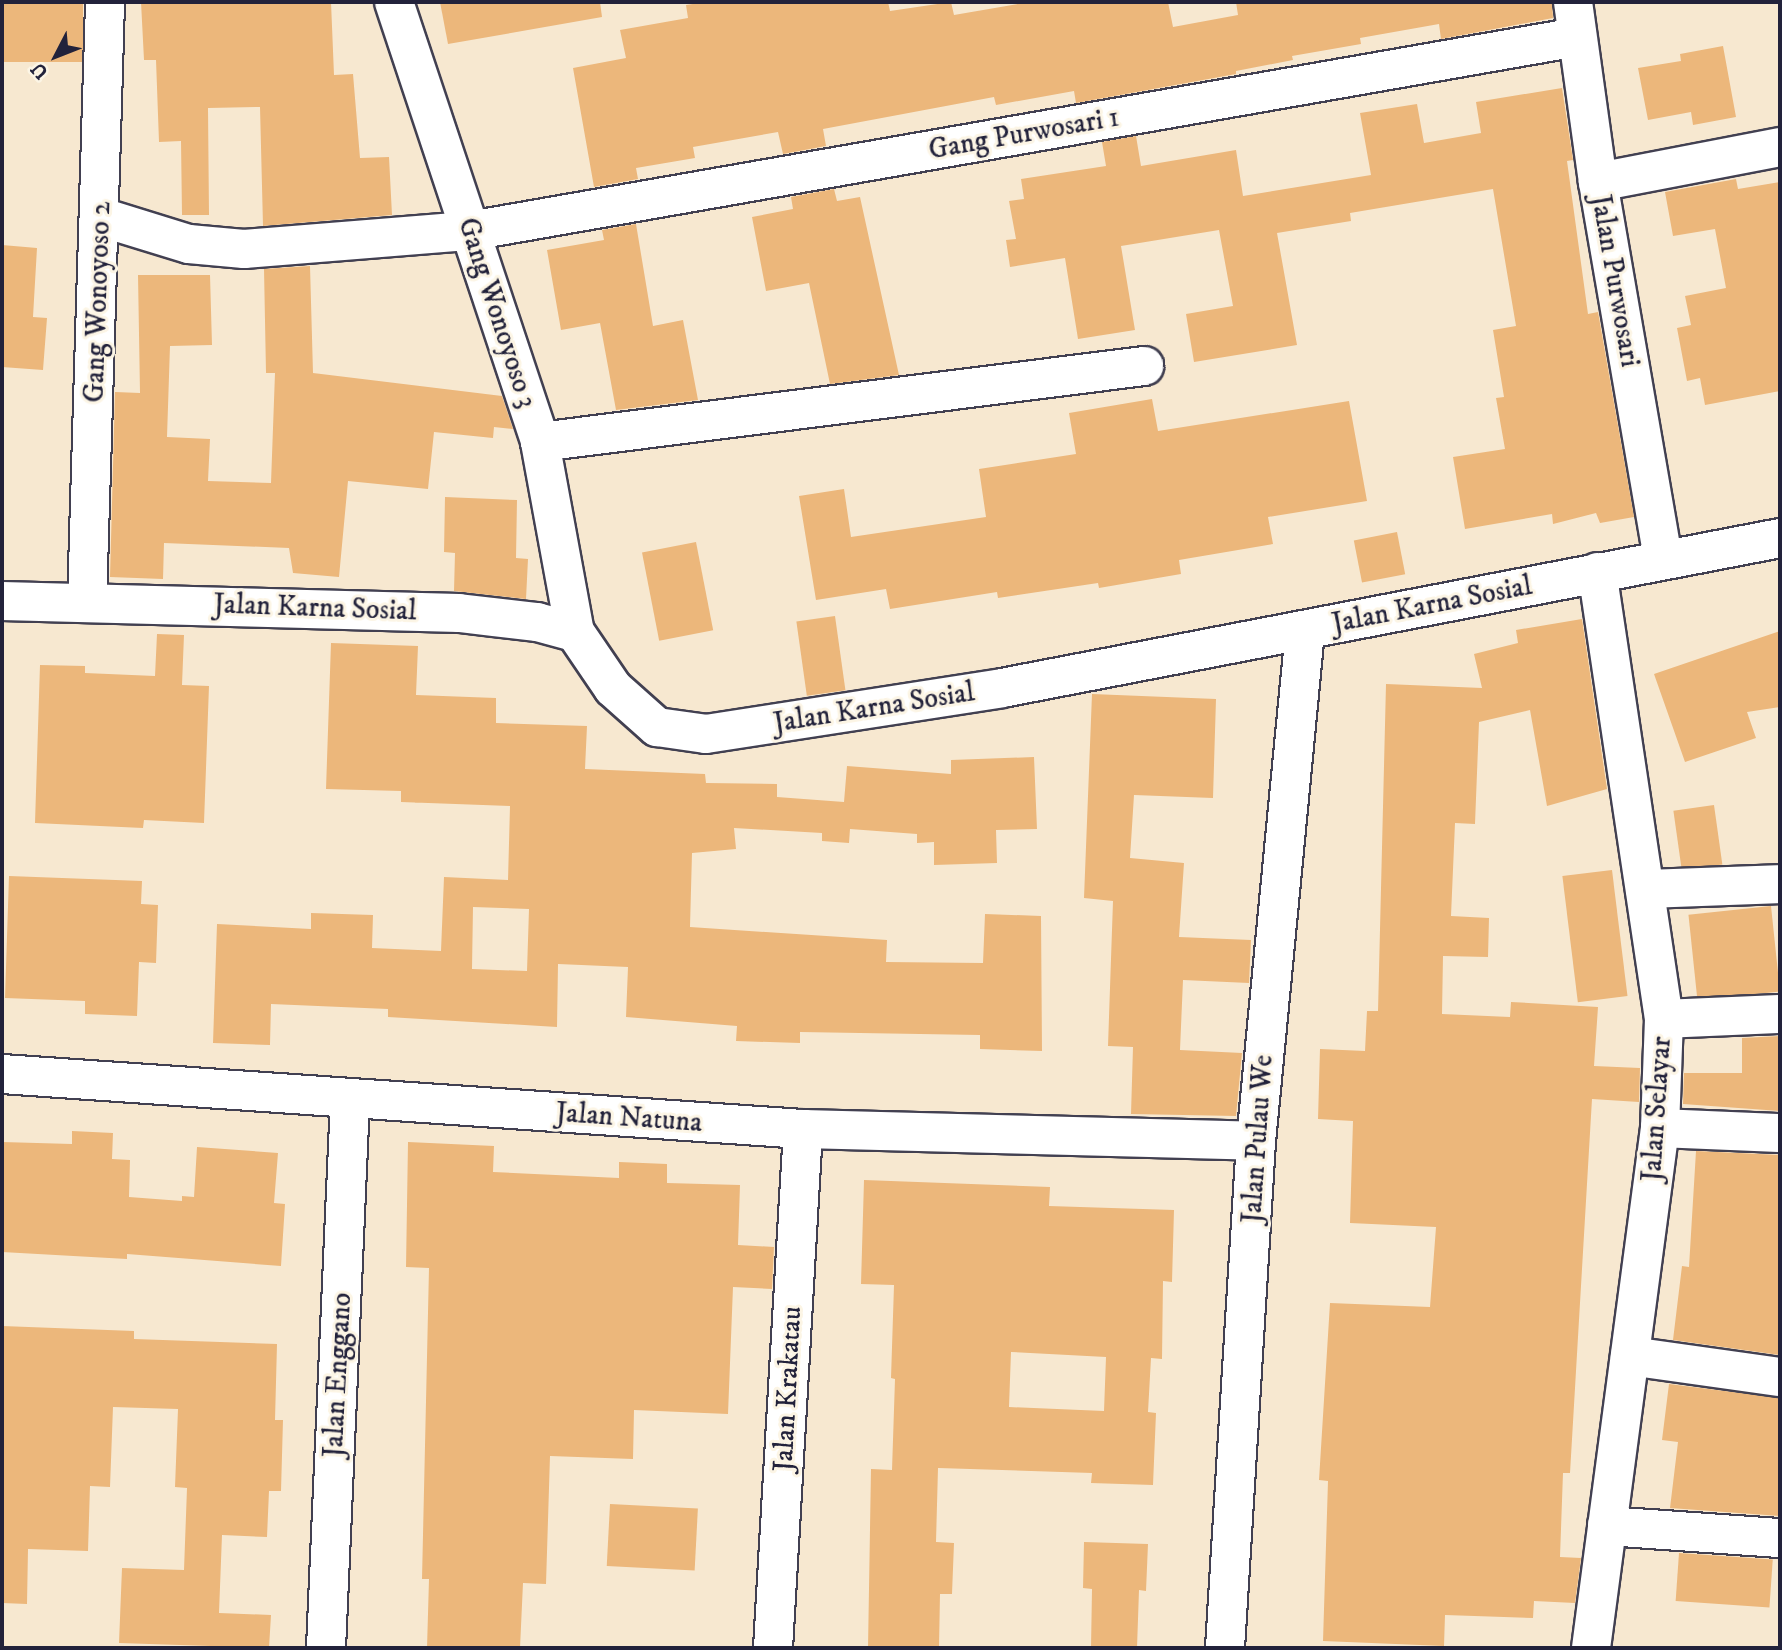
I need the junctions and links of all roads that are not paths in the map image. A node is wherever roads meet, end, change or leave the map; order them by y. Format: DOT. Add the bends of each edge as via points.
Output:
graph roads {
  1 [pos="105,2"];
  2 [pos="394,2"];
  3 [pos="1575,19"];
  4 [pos="1780,147"];
  5 [pos="1598,182"];
  6 [pos="101,217"];
  7 [pos="470,231"];
  8 [pos="1144,366"];
  9 [pos="540,442"];
  10 [pos="1780,538"];
  11 [pos="1663,558"];
  12 [pos="1597,572"];
  13 [pos="2,601"];
  14 [pos="87,602"];
  15 [pos="1305,631"];
  16 [pos="575,632"];
  17 [pos="1780,884"];
  18 [pos="1645,889"];
  19 [pos="1780,1014"];
  20 [pos="1664,1020"];
  21 [pos="2,1074"];
  22 [pos="350,1101"];
  23 [pos="1660,1128"];
  24 [pos="803,1129"];
  25 [pos="1780,1133"];
  26 [pos="1256,1141"];
  27 [pos="1630,1356"];
  28 [pos="1780,1377"];
  29 [pos="1607,1526"];
  30 [pos="1780,1538"];
  31 [pos="326,1648"];
  32 [pos="773,1648"];
  33 [pos="1225,1648"];
  34 [pos="1591,1648"];
  1 -- 6 [label="street, Gang Wonoyoso 2"];
  2 -- 7 [label="street, Gang Wonoyoso 3"];
  3 -- 5 [label="street, Jalan Purwosari"];
  3 -- 7 [label="street, Gang Purwosari 1"];
  4 -- 5 [label="street"];
  5 -- 11 [label="street, Jalan Purwosari"];
  6 -- 7 [label="street, Gang Purwosari 1" via="189,244 244,249"];
  6 -- 14 [label="street, Gang Wonoyoso 2"];
  7 -- 9 [label="street, Gang Wonoyoso 3"];
  8 -- 9 [label="street"];
  9 -- 16 [label="street, Gang Wonoyoso 3"];
  10 -- 11 [label="street, Jalan Karna Sosial"];
  11 -- 12 [label="street, Jalan Karna Sosial"];
  12 -- 15 [label="street, Jalan Karna Sosial"];
  12 -- 18 [label="street, Jalan Selayar"];
  13 -- 14 [label="street, Jalan Karna Sosial"];
  14 -- 16 [label="street, Jalan Karna Sosial" via="459,614 537,622"];
  15 -- 16 [label="street, Jalan Karna Sosial" via="1002,688 689,735 657,726 630,706"];
  15 -- 26 [label="street, Jalan Pulau We"];
  17 -- 18 [label="street"];
  18 -- 20 [label="street, Jalan Selayar"];
  19 -- 20 [label="street"];
  20 -- 23 [label="street, Jalan Selayar"];
  21 -- 22 [label="street, Jalan Natuna"];
  22 -- 24 [label="street, Jalan Natuna"];
  22 -- 31 [label="street, Jalan Enggano"];
  23 -- 25 [label="street"];
  23 -- 27 [label="street, Jalan Selayar"];
  24 -- 26 [label="street, Jalan Natuna"];
  24 -- 32 [label="street, Jalan Krakatau"];
  26 -- 33 [label="street, Jalan Pulau We"];
  27 -- 28 [label="street"];
  27 -- 29 [label="street, Jalan Selayar"];
  29 -- 30 [label="street"];
  29 -- 34 [label="street, Jalan Selayar"];
}
